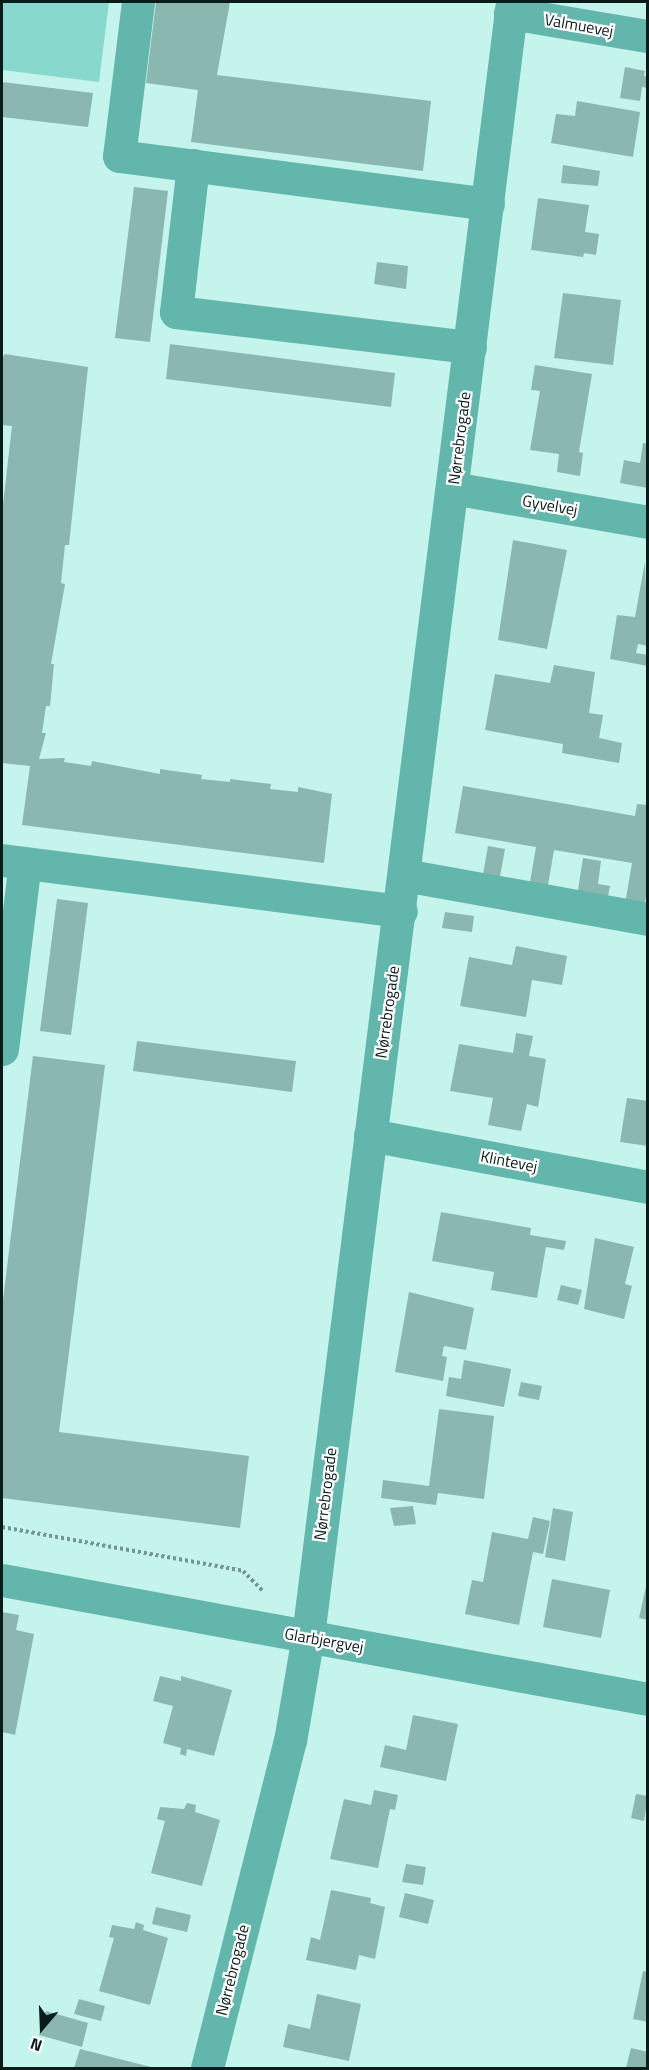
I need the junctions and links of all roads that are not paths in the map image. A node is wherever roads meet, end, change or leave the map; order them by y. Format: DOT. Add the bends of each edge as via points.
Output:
graph roads {
  1 [pos="138,2"];
  2 [pos="511,7"];
  3 [pos="648,36"];
  4 [pos="193,165"];
  5 [pos="488,204"];
  6 [pos="470,347"];
  7 [pos="452,488"];
  8 [pos="648,522"];
  9 [pos="13,861"];
  10 [pos="404,875"];
  11 [pos="401,910"];
  12 [pos="648,919"];
  13 [pos="2,1049"];
  14 [pos="370,1135"];
  15 [pos="648,1187"];
  16 [pos="2,1580"];
  17 [pos="308,1636"];
  18 [pos="648,1699"];
  19 [pos="207,2068"];
  1 -- 4 [label="street" via="119,156"];
  2 -- 3 [label="street, Valmuevej"];
  2 -- 5 [label="street, Nørrebrogade"];
  4 -- 5 [label="street"];
  4 -- 6 [label="street" via="176,312"];
  5 -- 6 [label="street, Nørrebrogade"];
  6 -- 7 [label="street, Nørrebrogade"];
  7 -- 8 [label="street, Gyvelvej"];
  7 -- 10 [label="street, Nørrebrogade"];
  9 -- 11 [label="street"];
  9 -- 13 [label="street"];
  10 -- 11 [label="street, Nørrebrogade"];
  10 -- 12 [label="street"];
  11 -- 14 [label="street, Nørrebrogade"];
  14 -- 15 [label="street, Klintevej"];
  14 -- 17 [label="street, Nørrebrogade"];
  16 -- 17 [label="street, Glarbjergvej"];
  17 -- 18 [label="street, Glarbjergvej"];
  17 -- 19 [label="street, Nørrebrogade" via="290,1742"];
}
